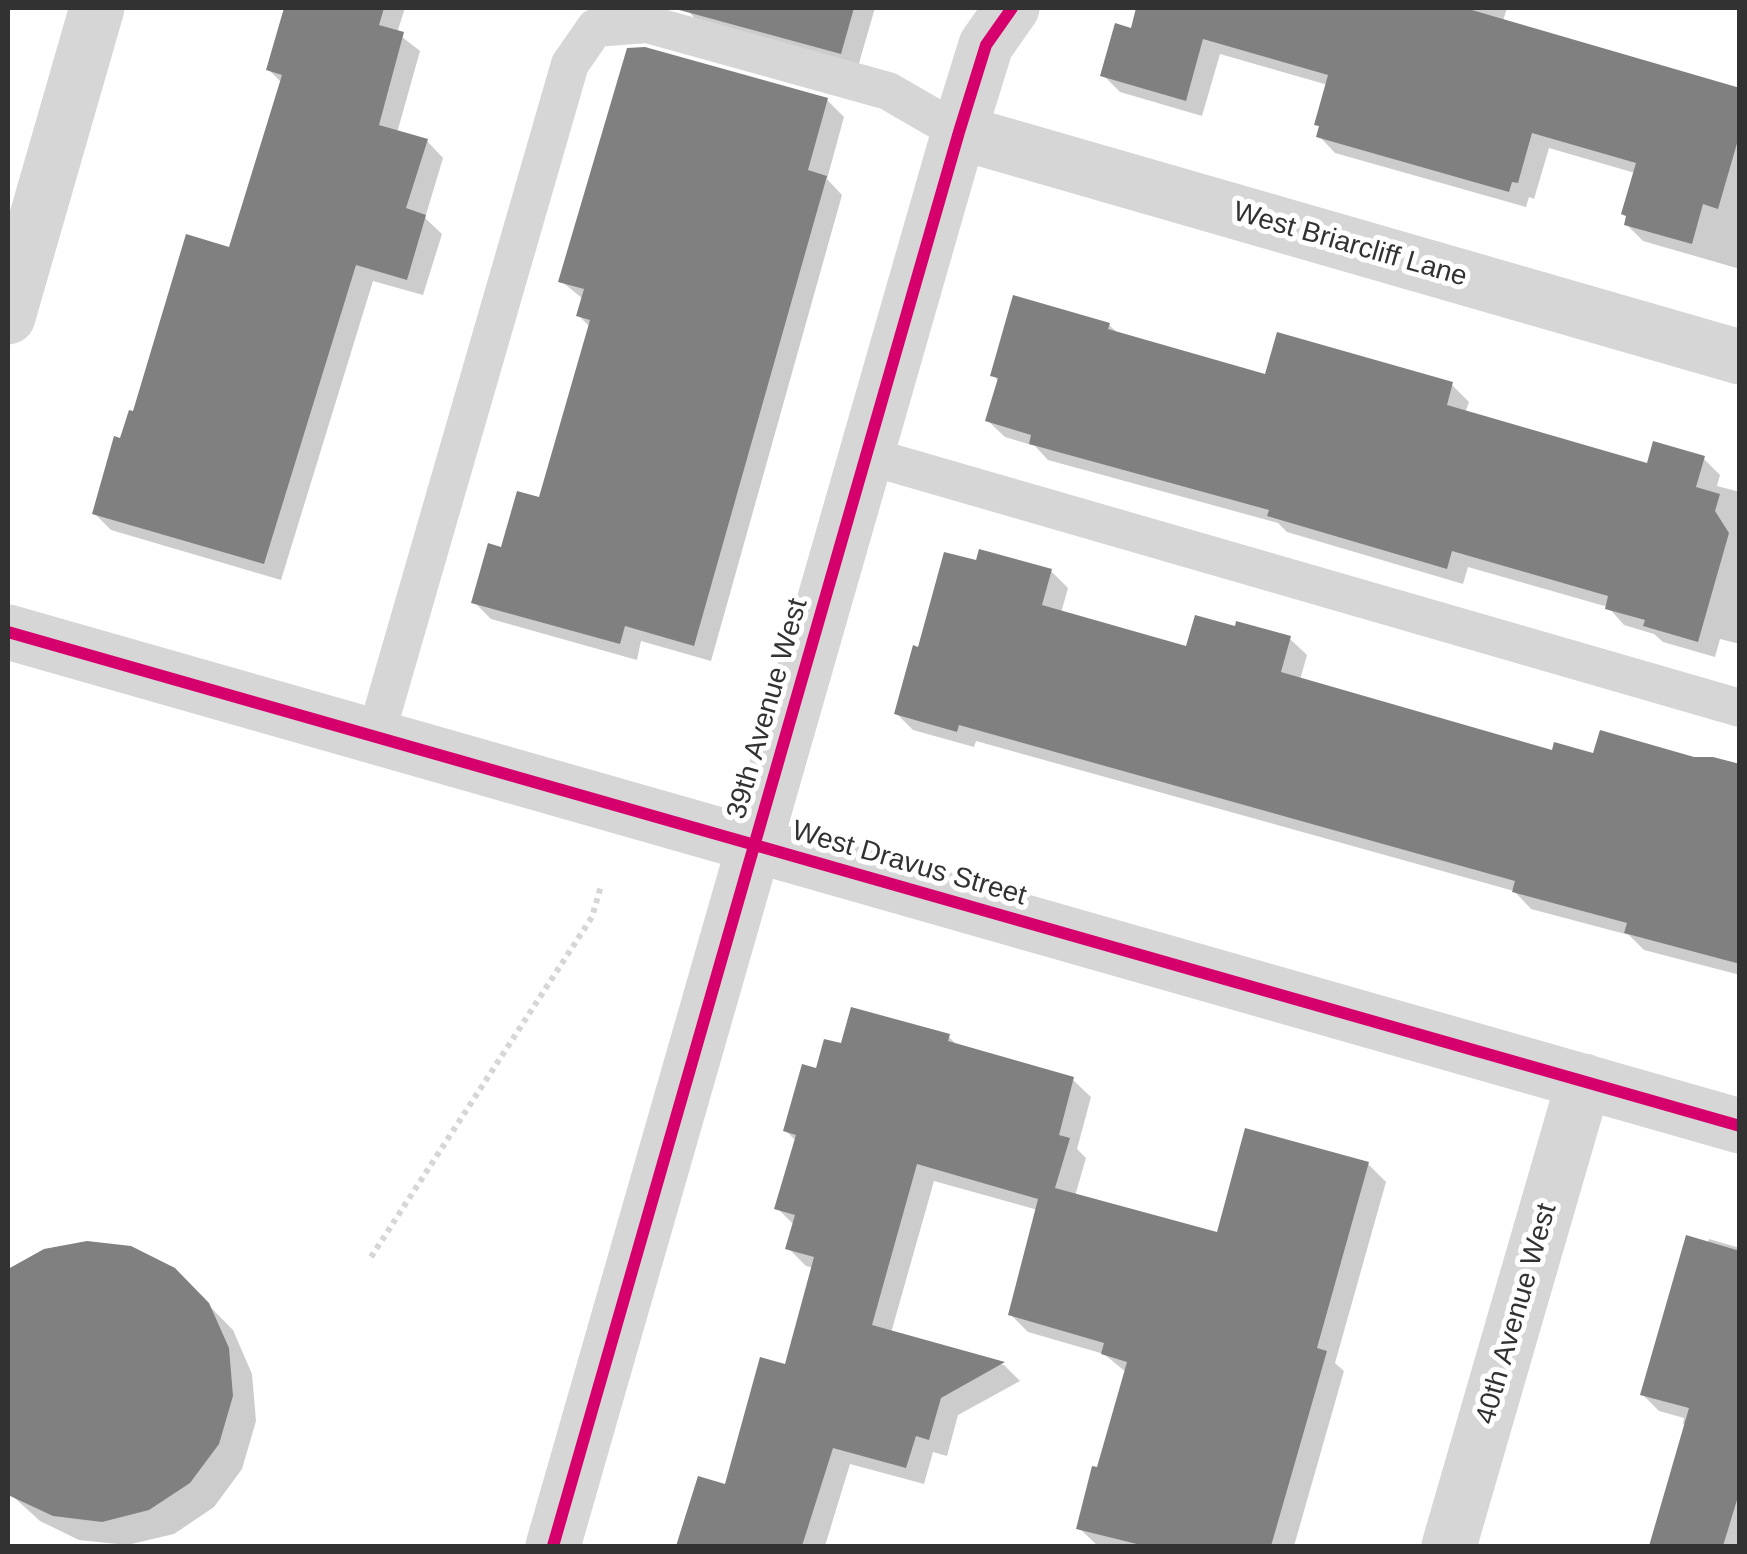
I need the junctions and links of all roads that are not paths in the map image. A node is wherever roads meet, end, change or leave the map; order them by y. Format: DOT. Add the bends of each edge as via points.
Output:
graph roads {
  1 [pos="97,8"];
  2 [pos="1012,8"];
  3 [pos="960,132"];
  4 [pos="8,317"];
  5 [pos="1740,358"];
  6 [pos="868,456"];
  7 [pos="8,632"];
  8 [pos="1740,708"];
  9 [pos="375,738"];
  10 [pos="754,846"];
  11 [pos="1584,1081"];
  12 [pos="1740,1126"];
  13 [pos="553,1546"];
  14 [pos="1450,1546"];
  1 -- 4 [label="street"];
  2 -- 3 [label="street, 39th Avenue West" via="986,45"];
  3 -- 5 [label="street, West Briarcliff Lane"];
  3 -- 6 [label="street, 39th Avenue West"];
  3 -- 9 [label="lane" via="888,90 647,24 595,28 570,64"];
  6 -- 8 [label="lane"];
  6 -- 10 [label="street, 39th Avenue West"];
  7 -- 9 [label="street, West Dravus Street"];
  9 -- 10 [label="street, West Dravus Street"];
  10 -- 11 [label="street, West Dravus Street"];
  10 -- 13 [label="street, 39th Avenue West"];
  11 -- 12 [label="street, West Dravus Street"];
  11 -- 14 [label="street, 40th Avenue West"];
}
